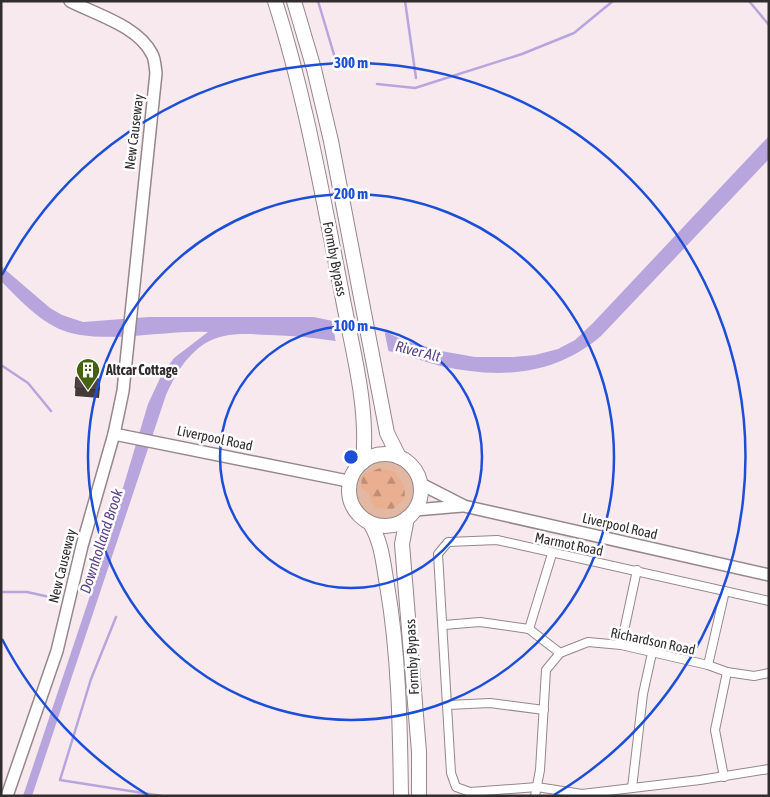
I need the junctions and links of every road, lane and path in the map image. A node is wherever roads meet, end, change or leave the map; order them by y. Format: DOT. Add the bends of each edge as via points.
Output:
graph roads {
  1 [pos="70,1"];
  2 [pos="275,1"];
  3 [pos="294,1"];
  4 [pos="114,434"];
  5 [pos="399,457"];
  6 [pos="363,462"];
  7 [pos="350,483"];
  8 [pos="421,484"];
  9 [pos="464,506"];
  10 [pos="411,514"];
  11 [pos="370,523"];
  12 [pos="552,554"];
  13 [pos="637,570"];
  14 [pos="769,575"];
  15 [pos="726,591"];
  16 [pos="769,602"];
  17 [pos="444,625"];
  18 [pos="529,630"];
  19 [pos="621,645"];
  20 [pos="560,653"];
  21 [pos="652,653"];
  22 [pos="708,665"];
  23 [pos="727,672"];
  24 [pos="769,673"];
  25 [pos="448,704"];
  26 [pos="544,710"];
  27 [pos="769,769"];
  28 [pos="724,777"];
  29 [pos="537,787"];
  30 [pos="632,788"];
  31 [pos="7,796"];
  32 [pos="401,796"];
  33 [pos="419,796"];
  34 [pos="535,796"];
  1 -- 4 [label="street, New Causeway" via="144,41 153,56 156,73 123,391"];
  2 -- 6 [label="highway, Formby Bypass" via="313,146 354,356 366,436"];
  3 -- 5 [label="highway, Formby Bypass" via="331,141 388,433"];
  4 -- 7 [label="street, Liverpool Road"];
  4 -- 31 [label="street, New Causeway" via="57,651"];
  5 -- 6 [label="highway" via="380,454"];
  5 -- 8 [label="highway" via="417,472"];
  6 -- 7 [label="highway" via="352,475"];
  7 -- 11 [label="highway" via="353,507"];
  8 -- 9 [label="street, Liverpool Road"];
  8 -- 10 [label="highway" via="421,493"];
  9 -- 10 [label="street, Liverpool Road"];
  9 -- 14 [label="street, Liverpool Road"];
  10 -- 11 [label="highway" via="389,526"];
  10 -- 33 [label="highway, Formby Bypass" via="402,544 419,752"];
  11 -- 32 [label="highway, Formby Bypass" via="380,539 392,608"];
  12 -- 13 [label="street, Marmot Road"];
  12 -- 17 [label="street, Marmot Road" via="497,540 448,542 438,554"];
  12 -- 18 [label="street"];
  13 -- 15 [label="street, Marmot Road"];
  13 -- 19 [label="street"];
  15 -- 16 [label="street, Marmot Road"];
  15 -- 22 [label="street"];
  17 -- 18 [label="street" via="480,622"];
  17 -- 25 [label="street, Marmot Road"];
  18 -- 20 [label="street"];
  19 -- 20 [label="street, Richardson Road" via="588,642"];
  19 -- 21 [label="street, Richardson Road"];
  20 -- 26 [label="street" via="546,670"];
  21 -- 22 [label="street, Richardson Road"];
  21 -- 30 [label="street" via="640,711"];
  22 -- 23 [label="street, Richardson Road"];
  23 -- 24 [label="street, Richardson Road" via="754,676"];
  23 -- 28 [label="street" via="715,730"];
  25 -- 26 [label="street" via="490,703"];
  25 -- 29 [label="street, Marmot Road" via="451,773 456,787 470,792"];
  26 -- 29 [label="street"];
  27 -- 28 [label="street"];
  28 -- 30 [label="street"];
  29 -- 30 [label="street" via="582,794"];
  29 -- 34 [label="street"];
}
